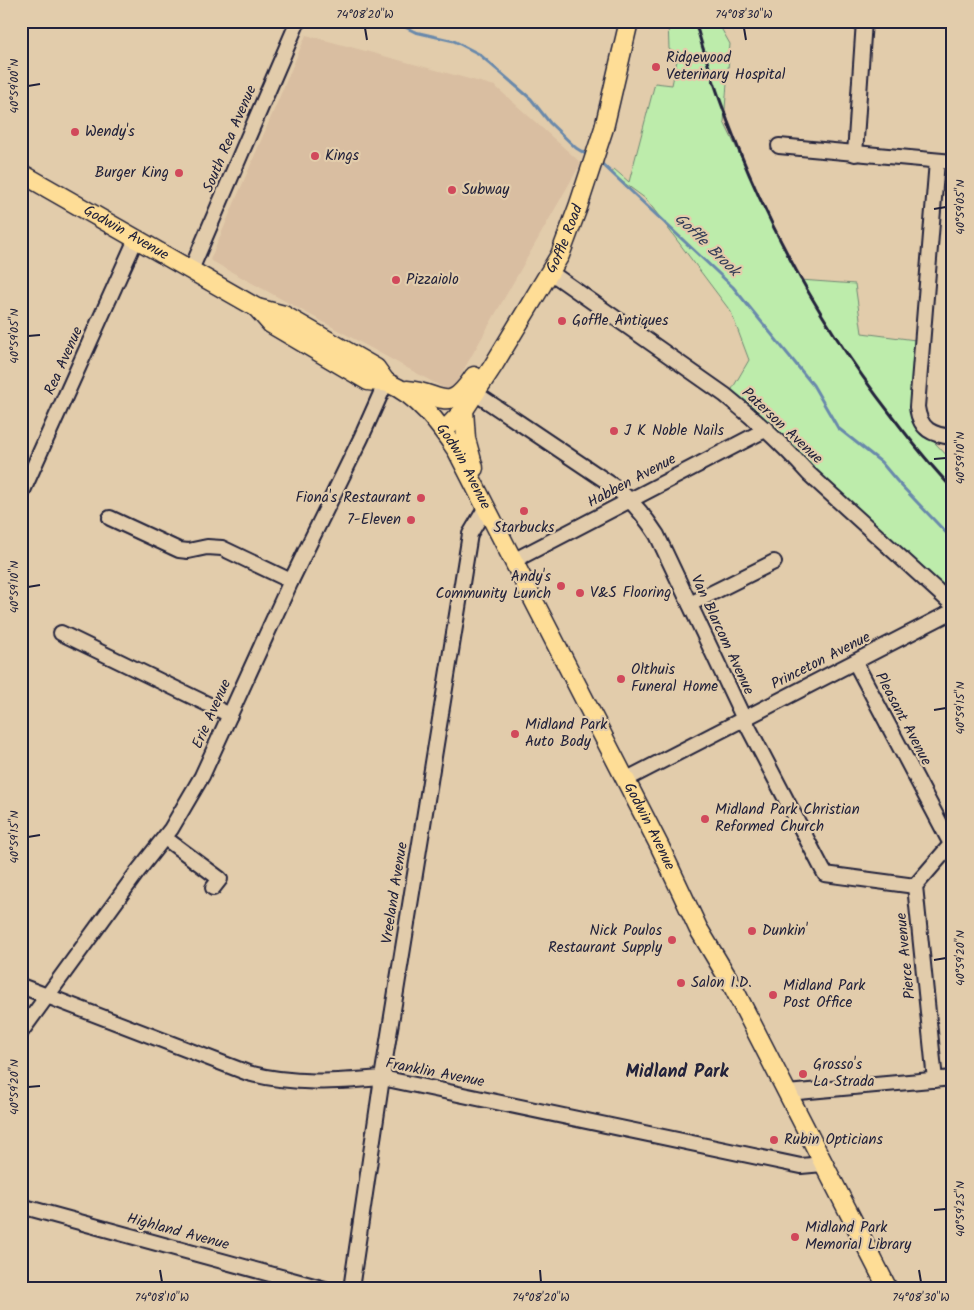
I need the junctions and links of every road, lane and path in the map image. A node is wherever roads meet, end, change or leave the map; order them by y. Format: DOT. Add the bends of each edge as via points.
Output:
graph roads {
  1 [pos="298,21"];
  2 [pos="629,21"];
  3 [pos="864,21"];
  4 [pos="779,146"];
  5 [pos="855,152"];
  6 [pos="937,161"];
  7 [pos="953,162"];
  8 [pos="21,173"];
  9 [pos="136,239"];
  10 [pos="191,270"];
  11 [pos="550,272"];
  12 [pos="493,366"];
  13 [pos="392,386"];
  14 [pos="476,393"];
  15 [pos="464,410"];
  16 [pos="767,430"];
  17 [pos="444,431"];
  18 [pos="953,437"];
  19 [pos="478,490"];
  20 [pos="21,495"];
  21 [pos="631,500"];
  22 [pos="486,507"];
  23 [pos="110,518"];
  24 [pos="513,561"];
  25 [pos="774,562"];
  26 [pos="291,581"];
  27 [pos="690,604"];
  28 [pos="953,605"];
  29 [pos="953,611"];
  30 [pos="61,633"];
  31 [pos="855,662"];
  32 [pos="230,715"];
  33 [pos="744,719"];
  34 [pos="625,780"];
  35 [pos="164,838"];
  36 [pos="952,843"];
  37 [pos="915,886"];
  38 [pos="214,888"];
  39 [pos="21,986"];
  40 [pos="47,997"];
  41 [pos="21,1032"];
  42 [pos="382,1078"];
  43 [pos="953,1078"];
  44 [pos="935,1080"];
  45 [pos="787,1093"];
  46 [pos="823,1164"];
  47 [pos="21,1206"];
  48 [pos="325,1289"];
  49 [pos="351,1289"];
  50 [pos="888,1289"];
  1 -- 10 [label="street, South Rea Avenue"];
  2 -- 11 [label="main road, Goffle Road" via="611,105 560,255"];
  3 -- 5 [label="street"];
  4 -- 5 [label="street"];
  5 -- 6 [label="street"];
  6 -- 7 [label="street"];
  6 -- 18 [label="street" via="917,407 918,416 928,431"];
  8 -- 9 [label="main road, Godwin Avenue"];
  9 -- 10 [label="main road, Godwin Avenue"];
  9 -- 20 [label="street, Rea Avenue"];
  10 -- 13 [label="main road, Godwin Avenue" via="257,308 271,324 368,381"];
  11 -- 12 [label="main road, Goffle Road"];
  11 -- 16 [label="street, Paterson Avenue" via="725,395"];
  12 -- 13 [label="main road" via="479,369 466,389 452,398 437,398"];
  12 -- 14 [label="main road, Goffle Road"];
  13 -- 17 [label="main road, Godwin Avenue" via="418,402"];
  13 -- 26 [label="street, Erie Avenue" via="361,438"];
  14 -- 15 [label="main road, Goffle Road"];
  14 -- 21 [label="street, Van Blarcom Avenue"];
  15 -- 17 [label="main road, Goffle Road"];
  15 -- 19 [label="main road" via="466,439"];
  16 -- 21 [label="street, Habben Avenue"];
  16 -- 28 [label="street, Paterson Avenue" via="809,474"];
  17 -- 19 [label="main road, Godwin Avenue"];
  19 -- 22 [label="main road, Godwin Avenue"];
  21 -- 24 [label="street, Habben Avenue"];
  21 -- 27 [label="street, Van Blarcom Avenue" via="657,535"];
  22 -- 24 [label="main road, Godwin Avenue"];
  22 -- 42 [label="street, Vreeland Avenue" via="470,534"];
  23 -- 26 [label="street" via="179,550 222,548"];
  24 -- 34 [label="main road, Godwin Avenue"];
  25 -- 27 [label="street"];
  26 -- 32 [label="street, Erie Avenue"];
  27 -- 33 [label="street, Van Blarcom Avenue"];
  29 -- 31 [label="street, Princeton Avenue"];
  30 -- 32 [label="street"];
  31 -- 33 [label="street, Princeton Avenue"];
  31 -- 36 [label="street, Pleasant Avenue"];
  32 -- 35 [label="street, Erie Avenue" via="202,776"];
  33 -- 34 [label="street, Princeton Avenue"];
  33 -- 37 [label="street, Van Blarcom Avenue" via="826,874"];
  34 -- 45 [label="main road, Godwin Avenue" via="698,928 732,985"];
  35 -- 38 [label="street" via="220,880"];
  35 -- 40 [label="street, Erie Avenue"];
  36 -- 37 [label="street"];
  37 -- 44 [label="street, Pierce Avenue"];
  39 -- 40 [label="street, Franklin Avenue"];
  40 -- 41 [label="street, Erie Avenue"];
  40 -- 42 [label="street, Franklin Avenue" via="271,1079 316,1082"];
  42 -- 46 [label="street, Franklin Avenue" via="801,1166"];
  42 -- 49 [label="street, Vreeland Avenue"];
  43 -- 44 [label="street"];
  44 -- 45 [label="street"];
  45 -- 46 [label="main road, Godwin Avenue"];
  46 -- 50 [label="main road, Godwin Avenue"];
  47 -- 48 [label="street, Highland Avenue"];
}
